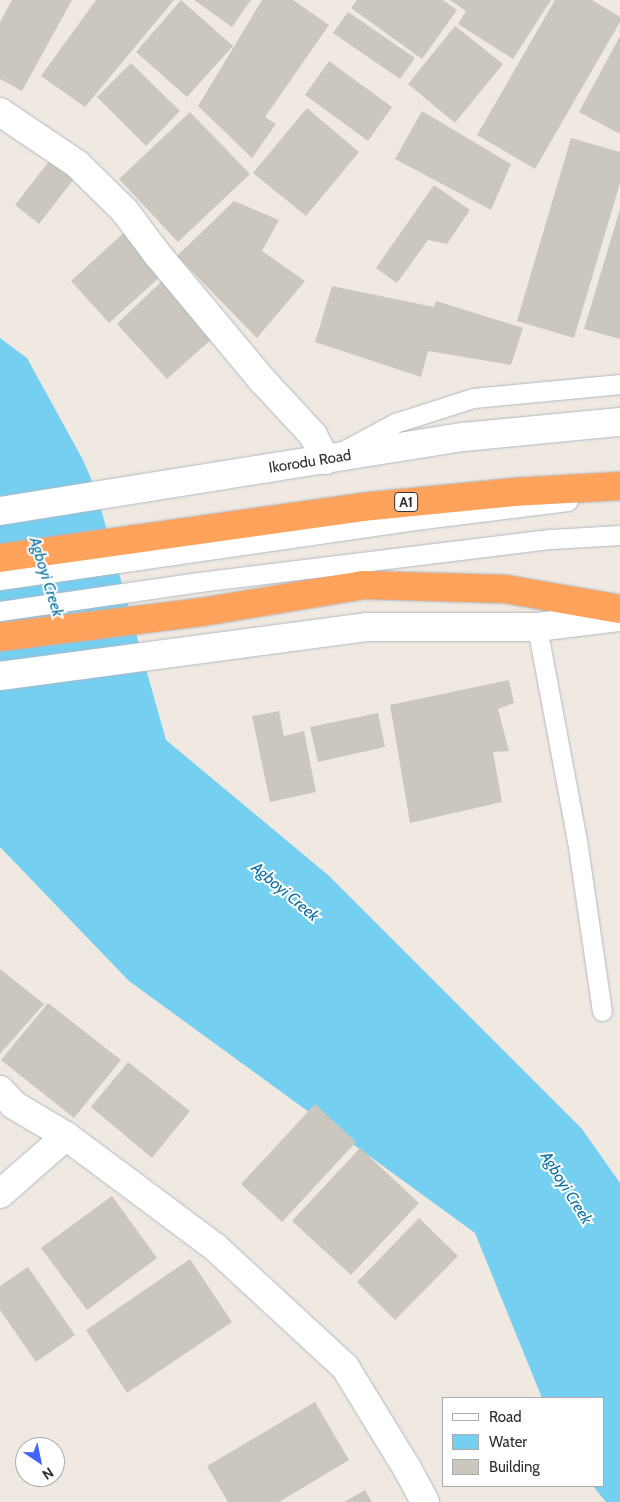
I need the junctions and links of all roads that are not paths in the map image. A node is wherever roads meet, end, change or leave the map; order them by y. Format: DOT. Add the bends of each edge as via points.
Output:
graph roads {
  1 [pos="0,112"];
  2 [pos="620,384"];
  3 [pos="620,422"];
  4 [pos="326,460"];
  5 [pos="620,486"];
  6 [pos="620,495"];
  7 [pos="0,511"];
  8 [pos="620,535"];
  9 [pos="195,541"];
  10 [pos="0,558"];
  11 [pos="0,580"];
  12 [pos="620,609"];
  13 [pos="0,611"];
  14 [pos="620,617"];
  15 [pos="537,627"];
  16 [pos="0,637"];
  17 [pos="0,676"];
  18 [pos="602,1012"];
  19 [pos="0,1090"];
  20 [pos="66,1136"];
  21 [pos="0,1194"];
  22 [pos="425,1502"];
  1 -- 4 [label="street" via="77,164 124,210 263,381 313,435"];
  2 -- 4 [label="lane" via="473,398 395,423"];
  3 -- 4 [label="street, Ikorodu Road" via="463,437"];
  4 -- 7 [label="street, Ikorodu Road"];
  5 -- 9 [label="highway, A1" via="514,492 371,506"];
  6 -- 9 [label="lane" via="407,521"];
  8 -- 13 [label="lane" via="551,539 199,582"];
  9 -- 10 [label="highway, A1"];
  9 -- 11 [label="lane"];
  12 -- 16 [label="highway" via="505,589 363,585 202,612"];
  14 -- 15 [label="street"];
  15 -- 17 [label="street" via="368,627"];
  15 -- 18 [label="lane" via="577,840"];
  19 -- 20 [label="street" via="14,1105"];
  20 -- 21 [label="street"];
  20 -- 22 [label="street" via="216,1248 345,1366"];
}
